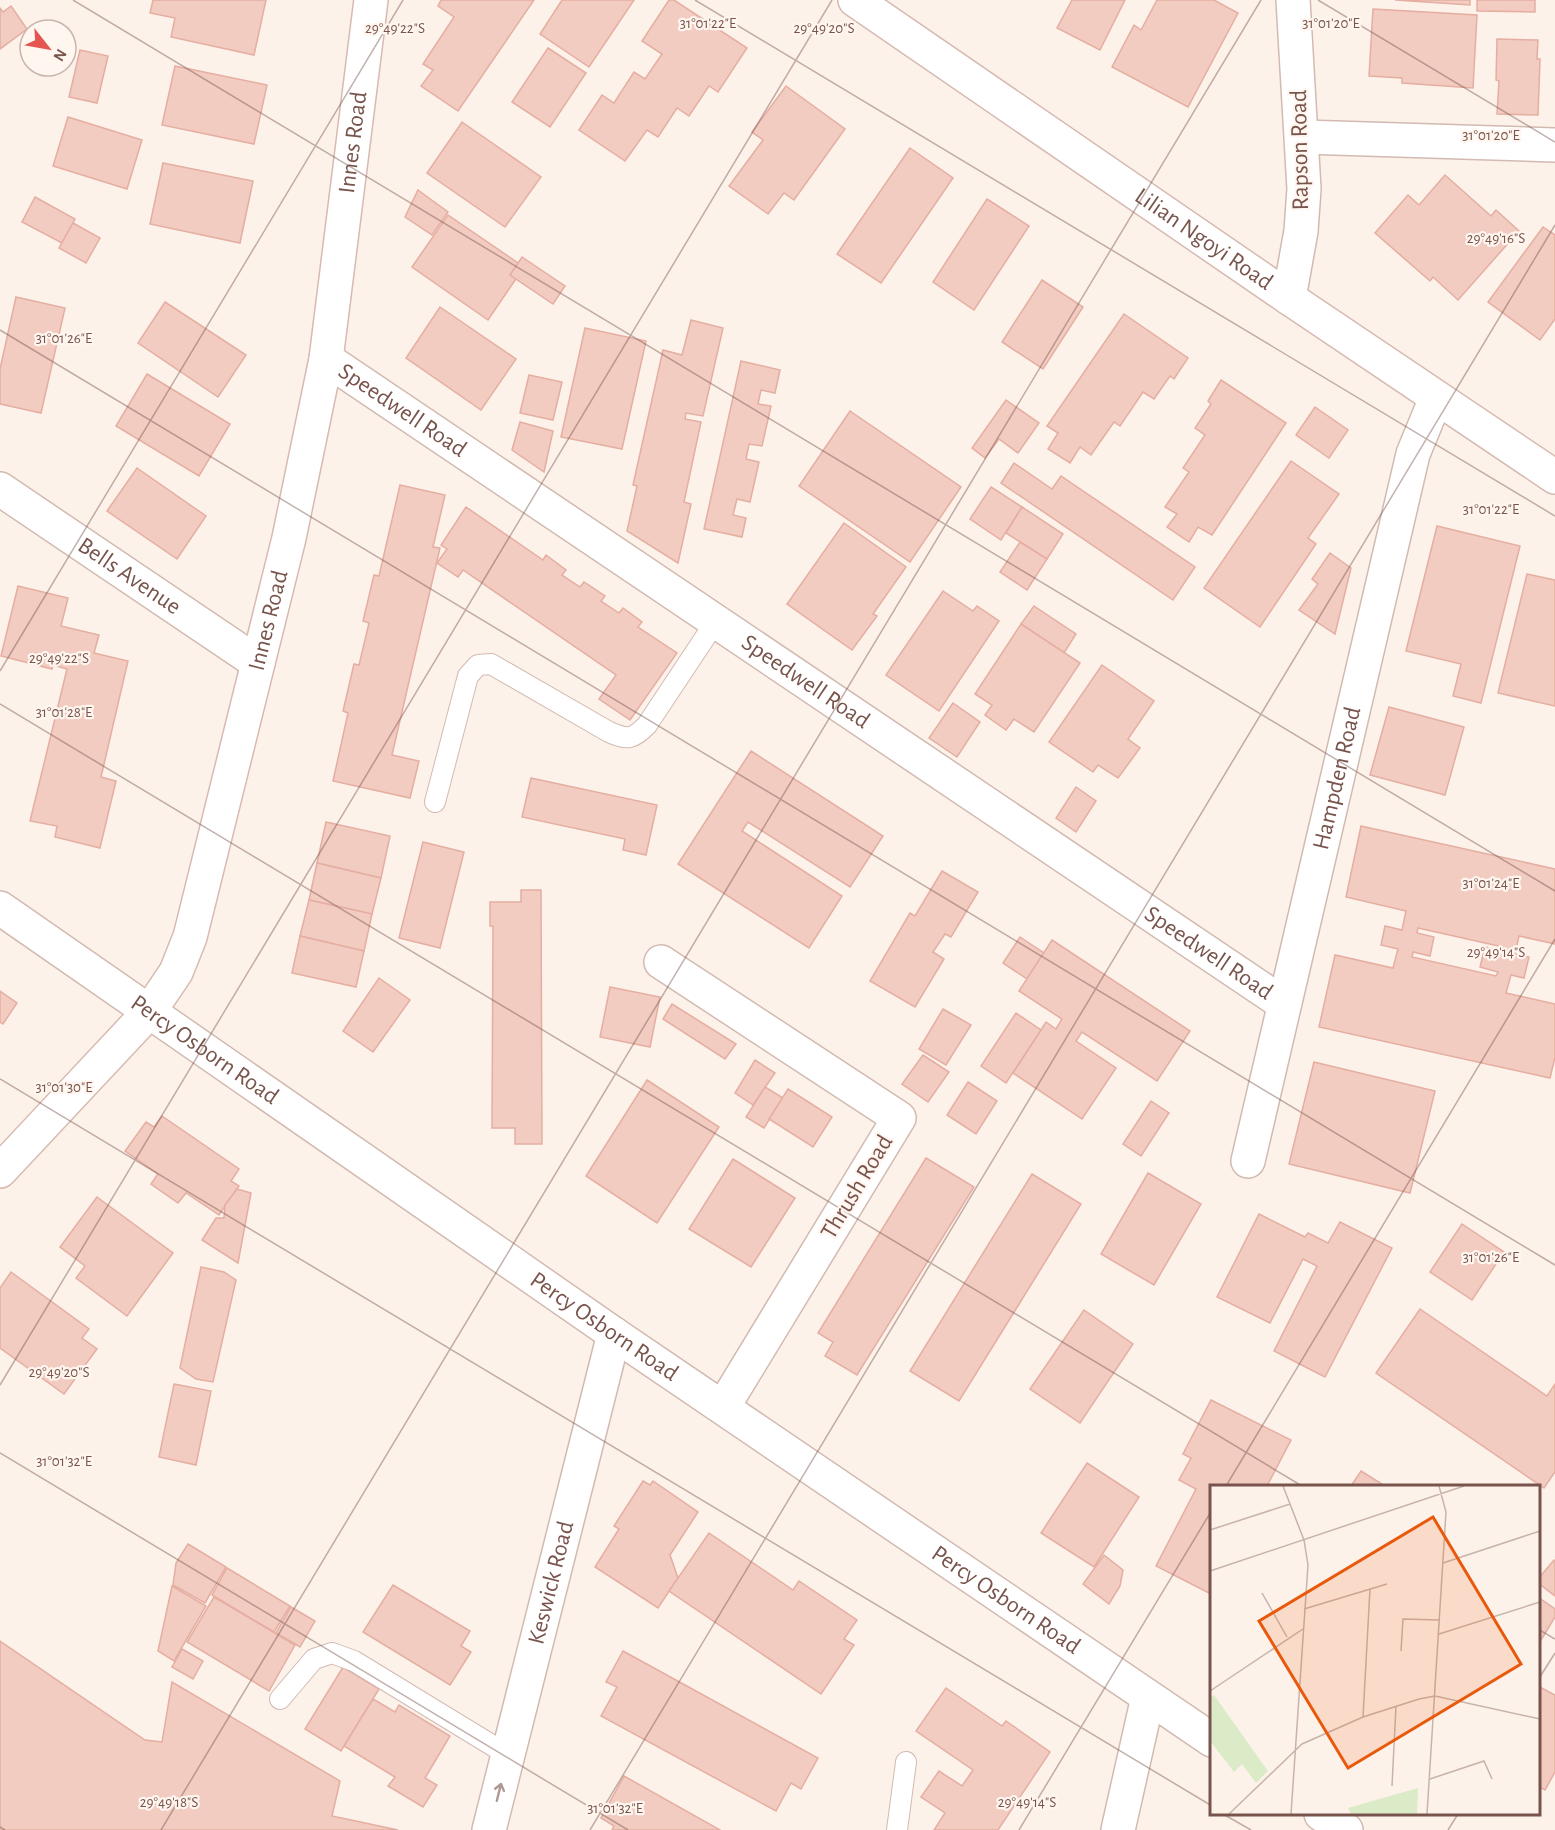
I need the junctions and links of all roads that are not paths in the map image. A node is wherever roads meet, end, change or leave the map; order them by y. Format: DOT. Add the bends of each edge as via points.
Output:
graph roads {
  1 [pos="371,0"];
  2 [pos="855,0"];
  3 [pos="1293,0"];
  4 [pos="1302,137"];
  5 [pos="1555,145"];
  6 [pos="1289,298"];
  7 [pos="326,359"];
  8 [pos="1436,398"];
  9 [pos="1555,477"];
  10 [pos="0,489"];
  11 [pos="716,621"];
  12 [pos="258,663"];
  13 [pos="435,802"];
  14 [pos="0,908"];
  15 [pos="661,962"];
  16 [pos="1284,1004"];
  17 [pos="149,1012"];
  18 [pos="1248,1161"];
  19 [pos="0,1171"];
  20 [pos="614,1334"];
  21 [pos="723,1407"];
  22 [pos="1148,1697"];
  23 [pos="280,1699"];
  24 [pos="1210,1739"];
  25 [pos="508,1755"];
  26 [pos="906,1762"];
  27 [pos="1323,1815"];
  28 [pos="489,1830"];
  29 [pos="897,1830"];
  30 [pos="1118,1830"];
  31 [pos="1346,1830"];
  1 -- 7 [label="street, Innes Road"];
  2 -- 6 [label="street, Lilian Ngoyi Road"];
  3 -- 4 [label="street, Rapson Road"];
  4 -- 5 [label="street"];
  4 -- 6 [label="street, Rapson Road" via="1301,231"];
  6 -- 8 [label="street, Lilian Ngoyi Road"];
  7 -- 11 [label="street, Speedwell Road"];
  7 -- 12 [label="street, Innes Road"];
  8 -- 9 [label="street, Lilian Ngoyi Road"];
  8 -- 16 [label="street, Hampden Road" via="1413,454"];
  10 -- 12 [label="street, Bells Avenue"];
  11 -- 13 [label="lane" via="636,736 624,738 609,732 490,664 478,665 468,676"];
  11 -- 16 [label="street, Speedwell Road"];
  12 -- 17 [label="street, Innes Road" via="190,937 176,972"];
  14 -- 17 [label="street, Percy Osborn Road"];
  15 -- 21 [label="street, Thrush Road" via="899,1118"];
  16 -- 18 [label="street, Hampden Road"];
  17 -- 19 [label="street, Innes Road"];
  17 -- 20 [label="street, Percy Osborn Road"];
  20 -- 21 [label="street, Percy Osborn Road"];
  20 -- 25 [label="street, Keswick Road"];
  21 -- 22 [label="street, Percy Osborn Road"];
  22 -- 24 [label="street, Percy Osborn Road"];
  22 -- 30 [label="street"];
  23 -- 25 [label="lane" via="314,1659 332,1653 354,1661"];
  28 -- 25 [label="street, Keswick Road, one-way"];
  26 -- 29 [label="lane"];
  27 -- 31 [label="street"];
}
